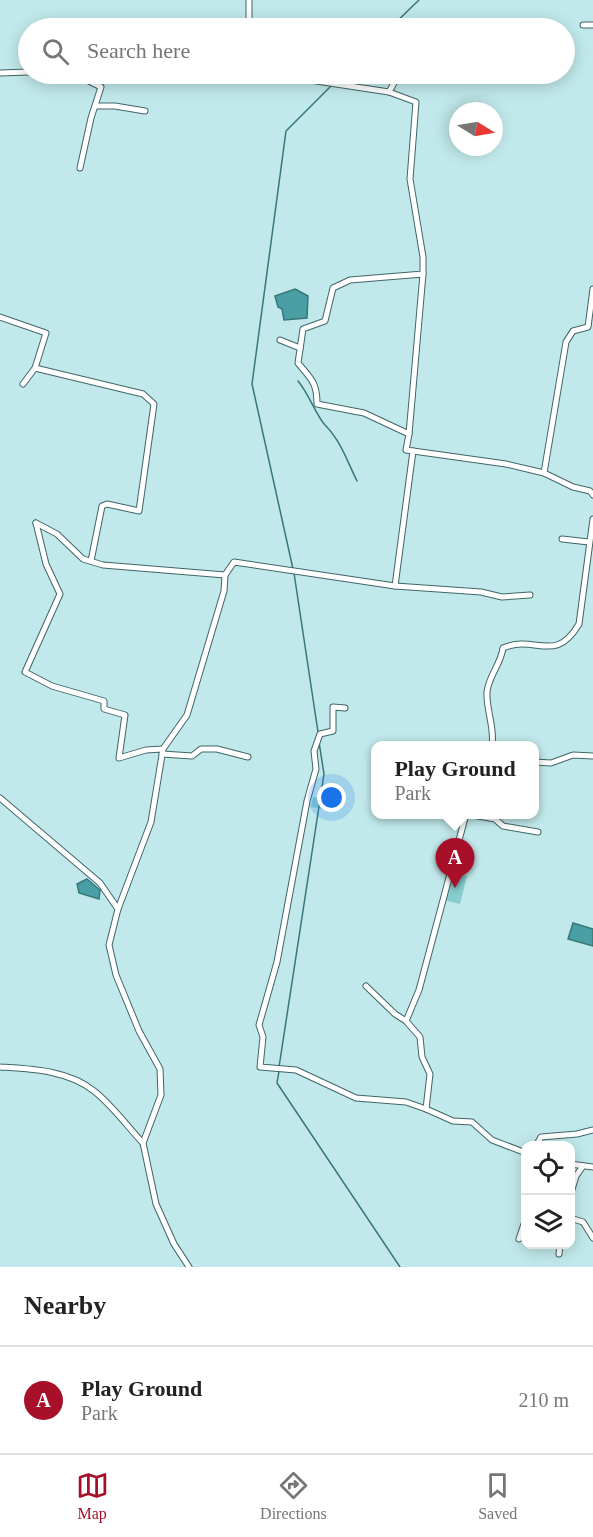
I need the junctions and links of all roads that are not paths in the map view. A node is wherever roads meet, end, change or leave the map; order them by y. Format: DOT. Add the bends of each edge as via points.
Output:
graph roads {
  1 [pos="249,0"];
  2 [pos="249,18"];
  3 [pos="583,25"];
  4 [pos="593,25"];
  5 [pos="18,72"];
  6 [pos="0,73"];
  7 [pos="95,84"];
  8 [pos="336,84"];
  9 [pos="393,84"];
  10 [pos="389,92"];
  11 [pos="96,106"];
  12 [pos="145,111"];
  13 [pos="80,168"];
  14 [pos="423,274"];
  15 [pos="593,290"];
  16 [pos="0,317"];
  17 [pos="280,340"];
  18 [pos="300,348"];
  19 [pos="35,368"];
  20 [pos="23,384"];
  21 [pos="409,434"];
  22 [pos="413,451"];
  23 [pos="544,473"];
  24 [pos="593,495"];
  25 [pos="593,519"];
  26 [pos="562,539"];
  27 [pos="589,542"];
  28 [pos="91,561"];
  29 [pos="225,575"];
  30 [pos="395,586"];
  31 [pos="530,595"];
  32 [pos="345,708"];
  33 [pos="492,741"];
  34 [pos="163,751"];
  35 [pos="593,756"];
  36 [pos="248,757"];
  37 [pos="539,762"];
  38 [pos="0,798"];
  39 [pos="465,819"];
  40 [pos="495,819"];
  41 [pos="538,832"];
  42 [pos="118,909"];
  43 [pos="366,986"];
  44 [pos="406,1021"];
  45 [pos="0,1067"];
  46 [pos="426,1109"];
  47 [pos="593,1130"];
  48 [pos="539,1141"];
  49 [pos="142,1143"];
  50 [pos="521,1151"];
  51 [pos="575,1165"];
  52 [pos="583,1166"];
  53 [pos="593,1167"];
  54 [pos="571,1195"];
  55 [pos="575,1220"];
  56 [pos="521,1232"];
  57 [pos="593,1238"];
  58 [pos="519,1239"];
  59 [pos="560,1249"];
  60 [pos="559,1254"];
  61 [pos="189,1267"];
  1 -- 2 [label="street"];
  3 -- 4 [label="street"];
  5 -- 6 [label="street"];
  7 -- 11 [label="street" via="101,87"];
  8 -- 10 [label="street"];
  9 -- 10 [label="street"];
  10 -- 14 [label="street" via="416,102 410,179"];
  11 -- 12 [label="street"];
  11 -- 13 [label="street"];
  14 -- 18 [label="street" via="350,280 333,288 325,321 303,329"];
  14 -- 21 [label="street"];
  15 -- 23 [label="street" via="588,327 573,331 566,342"];
  16 -- 19 [label="street" via="46,333"];
  17 -- 18 [label="street"];
  18 -- 21 [label="street" via="298,363 313,378 317,404 364,413"];
  19 -- 20 [label="street"];
  19 -- 28 [label="street" via="143,394 154,404 139,511 102,506"];
  21 -- 22 [label="street" via="406,450"];
  22 -- 23 [label="street" via="467,456"];
  22 -- 30 [label="street"];
  23 -- 24 [label="street"];
  25 -- 27 [label="street"];
  26 -- 27 [label="street"];
  27 -- 33 [label="street" via="579,624 571,639 555,648 513,644 503,648 487,692"];
  28 -- 29 [label="street"];
  28 -- 34 [label="street" via="36,523 46,564 60,594 25,672 52,686 104,701 104,709 125,714 119,758 146,750"];
  29 -- 30 [label="street" via="234,562 240,562"];
  29 -- 34 [label="street" via="224,591 187,715"];
  30 -- 31 [label="street" via="502,597"];
  32 -- 46 [label="street" via="333,706 333,731 320,734 314,751 316,769 277,962 259,1026 263,1037 260,1067 296,1070 356,1098 406,1102"];
  34 -- 36 [label="street" via="192,756 201,749 217,748"];
  34 -- 42 [label="street" via="152,822"];
  35 -- 37 [label="street" via="573,754 558,761"];
  38 -- 42 [label="street" via="100,883"];
  39 -- 44 [label="street" via="419,990"];
  40 -- 41 [label="street" via="503,826"];
  42 -- 49 [label="street" via="109,945 116,975 160,1069 161,1095"];
  43 -- 44 [label="street"];
  44 -- 46 [label="street" via="420,1037 422,1056 430,1074"];
  45 -- 49 [label="street" via="29,1068 67,1077 94,1090"];
  46 -- 50 [label="street" via="453,1121 472,1122 492,1140"];
  47 -- 48 [label="street" via="542,1137"];
  49 -- 61 [label="street" via="156,1203"];
  51 -- 52 [label="street"];
  52 -- 53 [label="street"];
  52 -- 54 [label="street"];
  55 -- 57 [label="street" via="583,1222"];
  56 -- 58 [label="street"];
  59 -- 60 [label="street"];
}
